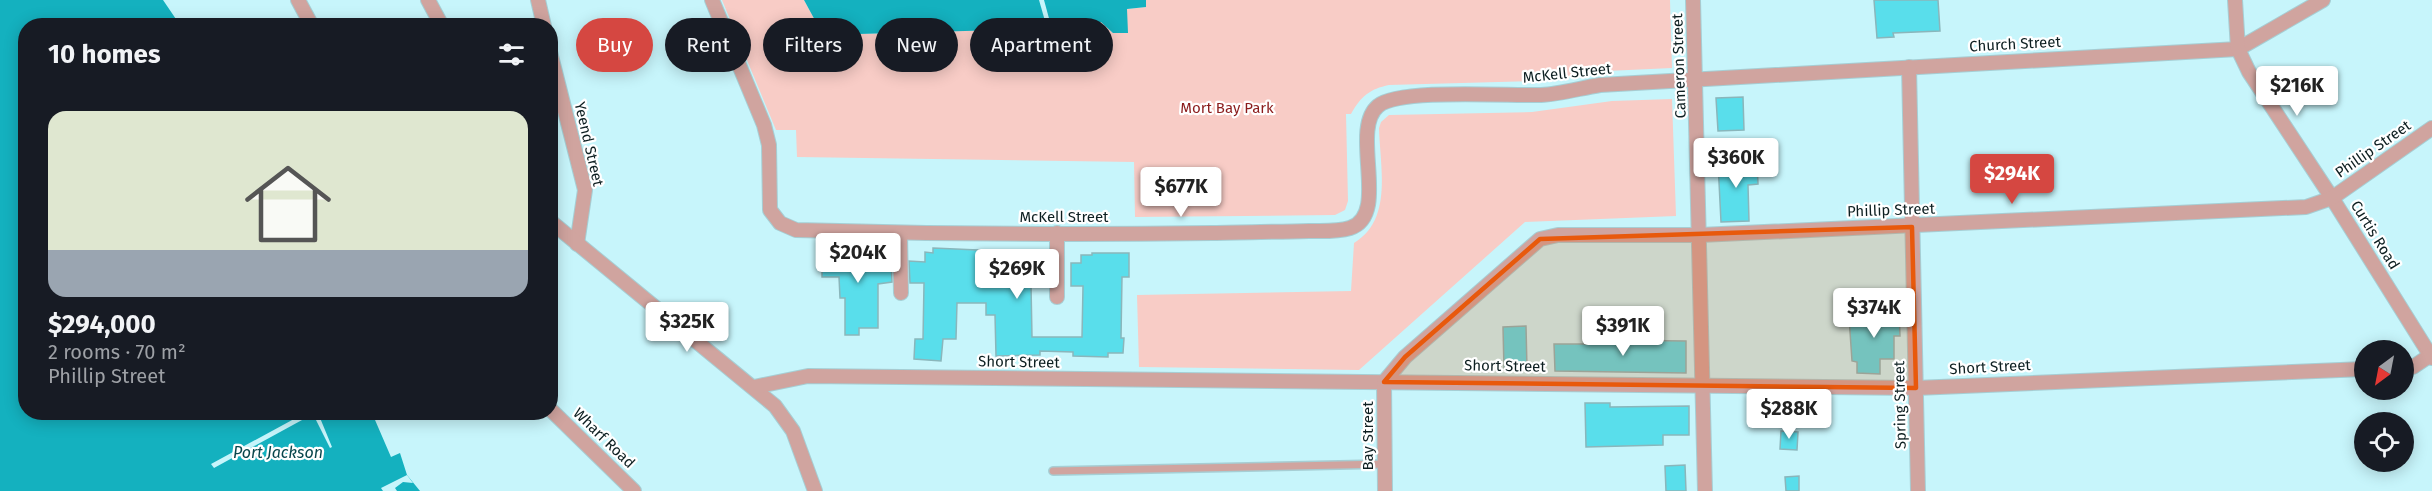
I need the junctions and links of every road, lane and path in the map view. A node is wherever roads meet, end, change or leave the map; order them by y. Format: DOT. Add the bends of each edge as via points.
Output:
graph roads {
  1 [pos="298,0"];
  2 [pos="428,0"];
  3 [pos="538,0"];
  4 [pos="712,0"];
  5 [pos="1693,0"];
  6 [pos="2235,0"];
  7 [pos="2323,0"];
  8 [pos="308,18"];
  9 [pos="438,18"];
  10 [pos="542,18"];
  11 [pos="2238,49"];
  12 [pos="1909,67"];
  13 [pos="1696,79"];
  14 [pos="558,84"];
  15 [pos="2432,128"];
  16 [pos="2332,198"];
  17 [pos="1912,226"];
  18 [pos="558,231"];
  19 [pos="900,233"];
  20 [pos="1057,233"];
  21 [pos="1700,235"];
  22 [pos="577,244"];
  23 [pos="901,293"];
  24 [pos="1057,297"];
  25 [pos="2431,356"];
  26 [pos="2414,365"];
  27 [pos="2354,369"];
  28 [pos="1384,382"];
  29 [pos="1703,384"];
  30 [pos="754,387"];
  31 [pos="1916,388"];
  32 [pos="558,417"];
  33 [pos="1385,464"];
  34 [pos="1053,471"];
  35 [pos="634,491"];
  36 [pos="815,491"];
  37 [pos="1385,491"];
  38 [pos="1705,491"];
  39 [pos="1918,491"];
  1 -- 8 [label="street"];
  2 -- 9 [label="street"];
  3 -- 10 [label="street"];
  4 -- 19 [label="street, McKell Street" via="764,125 769,145 770,210 780,223 796,230"];
  5 -- 13 [label="street, Cameron Street"];
  6 -- 11 [label="street, Curtis Road"];
  7 -- 11 [label="street, Church Street"];
  11 -- 12 [label="street, Church Street"];
  11 -- 16 [label="street, Curtis Road"];
  12 -- 13 [label="street, Church Street"];
  12 -- 17 [label="street, Spring Street"];
  13 -- 20 [label="street, McKell Street" via="1600,85 1544,95 1392,99 1371,115 1368,205 1352,227 1289,232"];
  13 -- 21 [label="street, Cameron Street"];
  14 -- 22 [label="street, Yeend Street" via="585,190"];
  15 -- 16 [label="street, Phillip Street"];
  16 -- 17 [label="street, Phillip Street" via="2306,207"];
  16 -- 25 [label="street, Curtis Road"];
  17 -- 21 [label="street, Phillip Street"];
  17 -- 31 [label="street, Spring Street"];
  18 -- 22 [label="street"];
  19 -- 20 [label="street, McKell Street"];
  19 -- 23 [label="street"];
  20 -- 24 [label="street"];
  21 -- 28 [label="street, Phillip Street" via="1558,235 1540,239 1404,357"];
  21 -- 29 [label="street, Cameron Street"];
  22 -- 30 [label="street"];
  25 -- 26 [label="street"];
  27 -- 31 [label="street, Short Street"];
  28 -- 29 [label="street, Short Street"];
  28 -- 30 [label="street, Short Street" via="808,376"];
  28 -- 33 [label="street, Bay Street"];
  29 -- 31 [label="street, Short Street"];
  29 -- 38 [label="street, Cameron Street"];
  30 -- 36 [label="street" via="786,418"];
  31 -- 39 [label="street, Spring Street"];
  32 -- 35 [label="street, Wharf Road"];
  33 -- 34 [label="lane"];
  33 -- 37 [label="street, Bay Street"];
}
